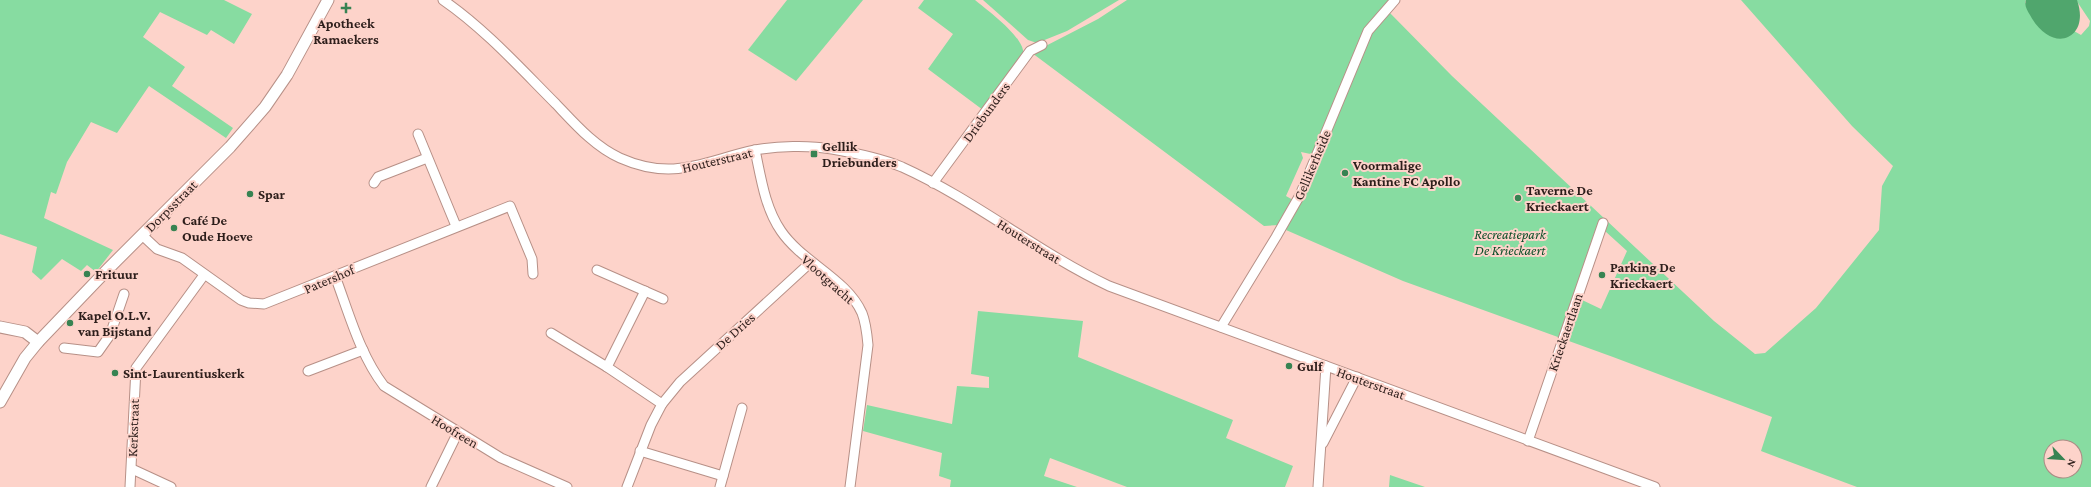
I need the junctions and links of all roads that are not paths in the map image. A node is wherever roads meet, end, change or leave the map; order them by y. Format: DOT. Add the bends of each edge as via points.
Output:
graph roads {
  1 [pos="328,0"];
  2 [pos="443,0"];
  3 [pos="1395,0"];
  4 [pos="1042,45"];
  5 [pos="418,134"];
  6 [pos="755,150"];
  7 [pos="427,158"];
  8 [pos="374,183"];
  9 [pos="933,183"];
  10 [pos="1603,223"];
  11 [pos="456,226"];
  12 [pos="142,235"];
  13 [pos="811,262"];
  14 [pos="597,270"];
  15 [pos="533,274"];
  16 [pos="204,275"];
  17 [pos="334,276"];
  18 [pos="645,291"];
  19 [pos="124,294"];
  20 [pos="663,299"];
  21 [pos="0,327"];
  22 [pos="1221,327"];
  23 [pos="551,333"];
  24 [pos="38,342"];
  25 [pos="64,348"];
  26 [pos="363,350"];
  27 [pos="1326,366"];
  28 [pos="608,367"];
  29 [pos="308,372"];
  30 [pos="1357,377"];
  31 [pos="0,402"];
  32 [pos="662,404"];
  33 [pos="742,408"];
  34 [pos="458,432"];
  35 [pos="1528,441"];
  36 [pos="1321,446"];
  37 [pos="640,451"];
  38 [pos="132,469"];
  39 [pos="723,476"];
  40 [pos="130,487"];
  41 [pos="171,487"];
  42 [pos="431,487"];
  43 [pos="567,487"];
  44 [pos="627,487"];
  45 [pos="720,487"];
  46 [pos="850,487"];
  47 [pos="1318,487"];
  48 [pos="1655,487"];
  1 -- 12 [label="street, Dorpsstraat" via="287,75 265,107 230,147"];
  2 -- 6 [label="street, Houterstraat" via="484,33 587,135 617,157 637,165 668,170 689,168"];
  3 -- 22 [label="street, Gellikerheide" via="1368,32 1300,196"];
  4 -- 9 [label="street, Driebunders" via="1030,51"];
  5 -- 7 [label="street"];
  6 -- 9 [label="street, Houterstraat" via="829,148 894,165"];
  6 -- 13 [label="street, Vlootgracht" via="770,211 793,247"];
  7 -- 8 [label="street" via="378,177"];
  7 -- 11 [label="street"];
  9 -- 22 [label="street, Houterstraat" via="1086,275"];
  10 -- 35 [label="street, Krieckaertlaan"];
  11 -- 15 [label="street, Patershof" via="510,206 532,259"];
  11 -- 17 [label="street, Patershof"];
  12 -- 16 [label="street" via="157,249 182,258"];
  12 -- 24 [label="street, Dorpsstraat"];
  13 -- 32 [label="street, De Dries" via="680,382"];
  13 -- 46 [label="street, Vlootgracht" via="856,303 866,326 868,345"];
  14 -- 18 [label="street"];
  16 -- 17 [label="street, Patershof" via="241,300 264,304"];
  16 -- 38 [label="street, Kerkstraat" via="136,368"];
  17 -- 26 [label="street, Hoofreen"];
  18 -- 20 [label="street"];
  18 -- 28 [label="street"];
  19 -- 25 [label="street" via="110,335 98,352"];
  21 -- 24 [label="street" via="25,332"];
  22 -- 27 [label="street, Houterstraat"];
  23 -- 28 [label="street"];
  24 -- 31 [label="street, Dorpsstraat" via="25,358"];
  26 -- 29 [label="street"];
  26 -- 34 [label="street, Hoofreen" via="374,373 384,386"];
  27 -- 30 [label="street, Houterstraat"];
  27 -- 36 [label="street"];
  28 -- 32 [label="street"];
  30 -- 35 [label="street, Houterstraat"];
  30 -- 36 [label="street"];
  32 -- 37 [label="street, De Dries"];
  33 -- 39 [label="street"];
  34 -- 42 [label="street"];
  34 -- 43 [label="street, Hoofreen" via="501,458"];
  35 -- 48 [label="street, Houterstraat"];
  36 -- 47 [label="street"];
  37 -- 39 [label="street"];
  37 -- 44 [label="street, De Dries"];
  38 -- 40 [label="street, Kerkstraat"];
  38 -- 41 [label="street"];
  39 -- 45 [label="street"];
}
